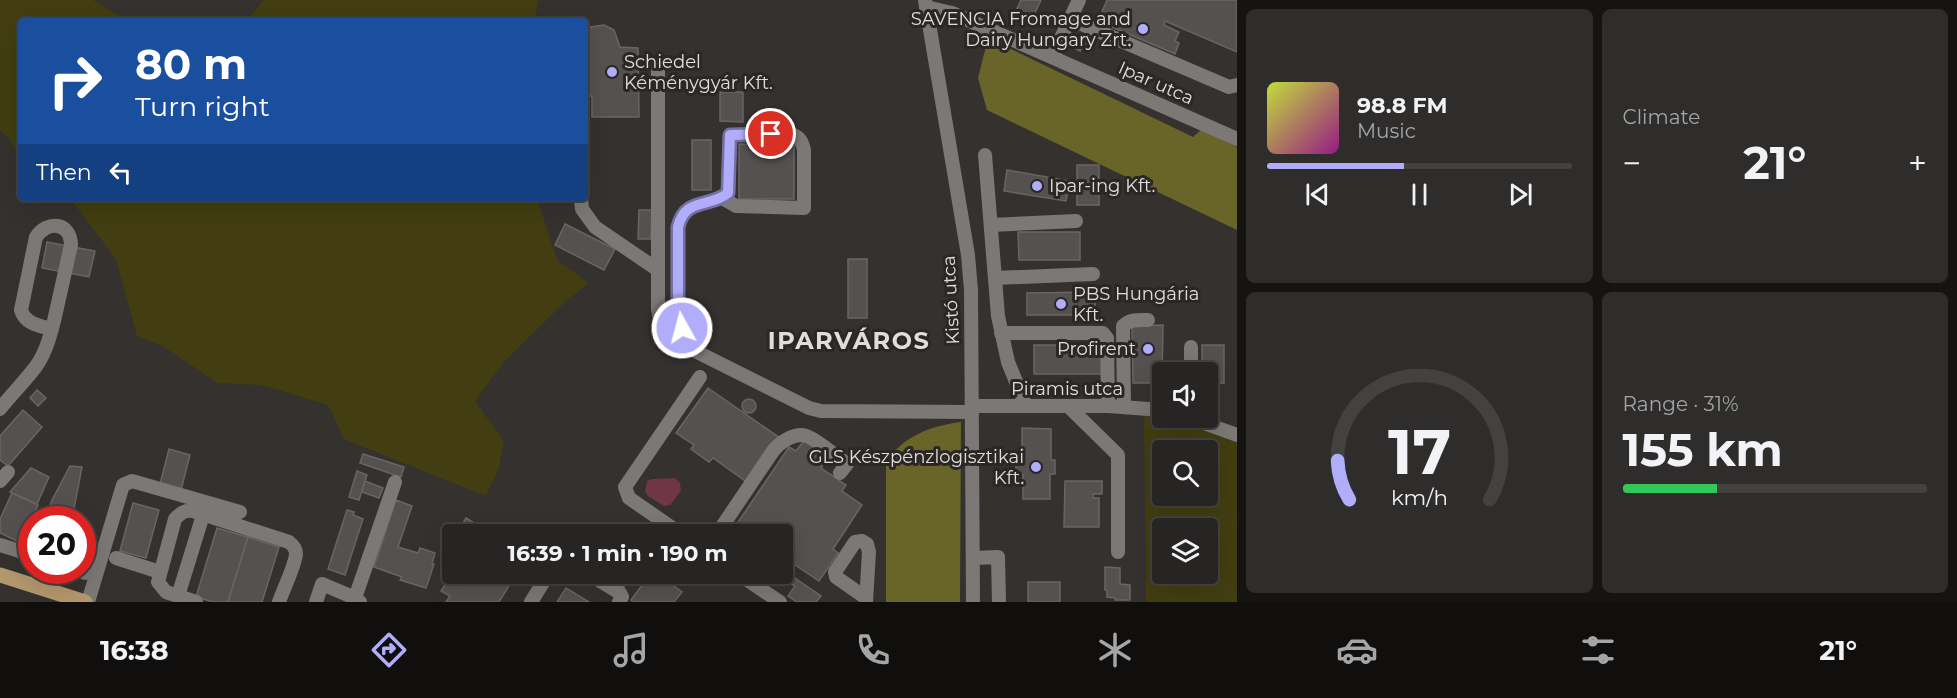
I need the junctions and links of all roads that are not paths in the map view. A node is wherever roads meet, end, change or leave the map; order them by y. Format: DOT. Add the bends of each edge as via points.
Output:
graph roads {
  1 [pos="1078,0"];
  2 [pos="926,4"];
  3 [pos="1070,19"];
  4 [pos="1052,57"];
  5 [pos="658,64"];
  6 [pos="1237,85"];
  7 [pos="1237,139"];
  8 [pos="985,155"];
  9 [pos="722,198"];
  10 [pos="581,201"];
  11 [pos="1076,221"];
  12 [pos="991,225"];
  13 [pos="658,270"];
  14 [pos="1093,274"];
  15 [pos="995,278"];
  16 [pos="1148,320"];
  17 [pos="52,329"];
  18 [pos="1001,333"];
  19 [pos="687,346"];
  20 [pos="1191,347"];
  21 [pos="1191,362"];
  22 [pos="700,377"];
  23 [pos="1026,406"];
  24 [pos="1068,406"];
  25 [pos="1108,406"];
  26 [pos="1124,406"];
  27 [pos="0,409"];
  28 [pos="972,409"];
  29 [pos="1152,409"];
  30 [pos="1218,424"];
  31 [pos="1237,435"];
  32 [pos="840,473"];
  33 [pos="395,482"];
  34 [pos="240,512"];
  35 [pos="203,515"];
  36 [pos="667,524"];
  37 [pos="724,524"];
  38 [pos="0,545"];
  39 [pos="18,551"];
  40 [pos="1119,552"];
  41 [pos="116,558"];
  42 [pos="973,558"];
  43 [pos="160,572"];
  44 [pos="0,575"];
  45 [pos="542,584"];
  46 [pos="605,584"];
  47 [pos="754,584"];
  48 [pos="178,596"];
  49 [pos="357,600"];
  50 [pos="86,602"];
  51 [pos="196,602"];
  52 [pos="279,602"];
  53 [pos="316,602"];
  54 [pos="531,602"];
  55 [pos="619,602"];
  56 [pos="780,602"];
  57 [pos="973,602"];
  58 [pos="999,602"];
  1 -- 3 [label="street"];
  2 -- 4 [label="street, Ipar utca"];
  2 -- 28 [label="street, Kistó utca" via="968,255"];
  3 -- 4 [label="street"];
  3 -- 6 [label="street" via="1229,87"];
  4 -- 7 [label="street, Ipar utca"];
  5 -- 13 [label="street, Piramis utca"];
  8 -- 12 [label="street"];
  9 -- 9 [label="street" via="730,183 730,135 792,134 802,142 804,208 736,206"];
  9 -- 19 [label="street" via="689,208 678,227 678,305"];
  10 -- 13 [label="street" via="595,227"];
  11 -- 12 [label="street"];
  12 -- 15 [label="street"];
  13 -- 19 [label="street, Piramis utca" via="659,319 673,337"];
  14 -- 15 [label="street"];
  15 -- 18 [label="street"];
  16 -- 26 [label="street" via="1133,320 1123,326"];
  17 -- 17 [label="street" via="27,321 21,310 36,237 50,225 62,228 71,237"];
  17 -- 27 [label="street" via="38,364"];
  18 -- 23 [label="street"];
  18 -- 25 [label="street" via="1103,333 1107,338"];
  19 -- 28 [label="street, Piramis utca" via="821,411"];
  20 -- 21 [label="street"];
  22 -- 36 [label="street" via="625,487 629,498"];
  23 -- 24 [label="street, Piramis utca"];
  23 -- 28 [label="street, Piramis utca"];
  24 -- 25 [label="street, Piramis utca"];
  24 -- 40 [label="street" via="1118,455"];
  25 -- 26 [label="street, Piramis utca"];
  26 -- 29 [label="street, Piramis utca"];
  28 -- 42 [label="street, Kistó utca"];
  30 -- 31 [label="street"];
  32 -- 37 [label="street" via="847,464 809,438 802,435 784,440 772,451"];
  33 -- 49 [label="street"];
  34 -- 50 [label="street" via="126,482"];
  35 -- 43 [label="street" via="186,511 175,519"];
  35 -- 48 [label="street"];
  35 -- 52 [label="street" via="294,546 294,561"];
  38 -- 39 [label="street"];
  41 -- 43 [label="street"];
  42 -- 57 [label="street, Kistó utca"];
  42 -- 58 [label="street" via="998,556"];
  43 -- 48 [label="street" via="161,588"];
  44 -- 50 [label="main road"];
  45 -- 54 [label="street"];
  46 -- 55 [label="street" via="620,593"];
  47 -- 56 [label="street"];
  48 -- 51 [label="street"];
  49 -- 53 [label="street" via="321,584"];
}
